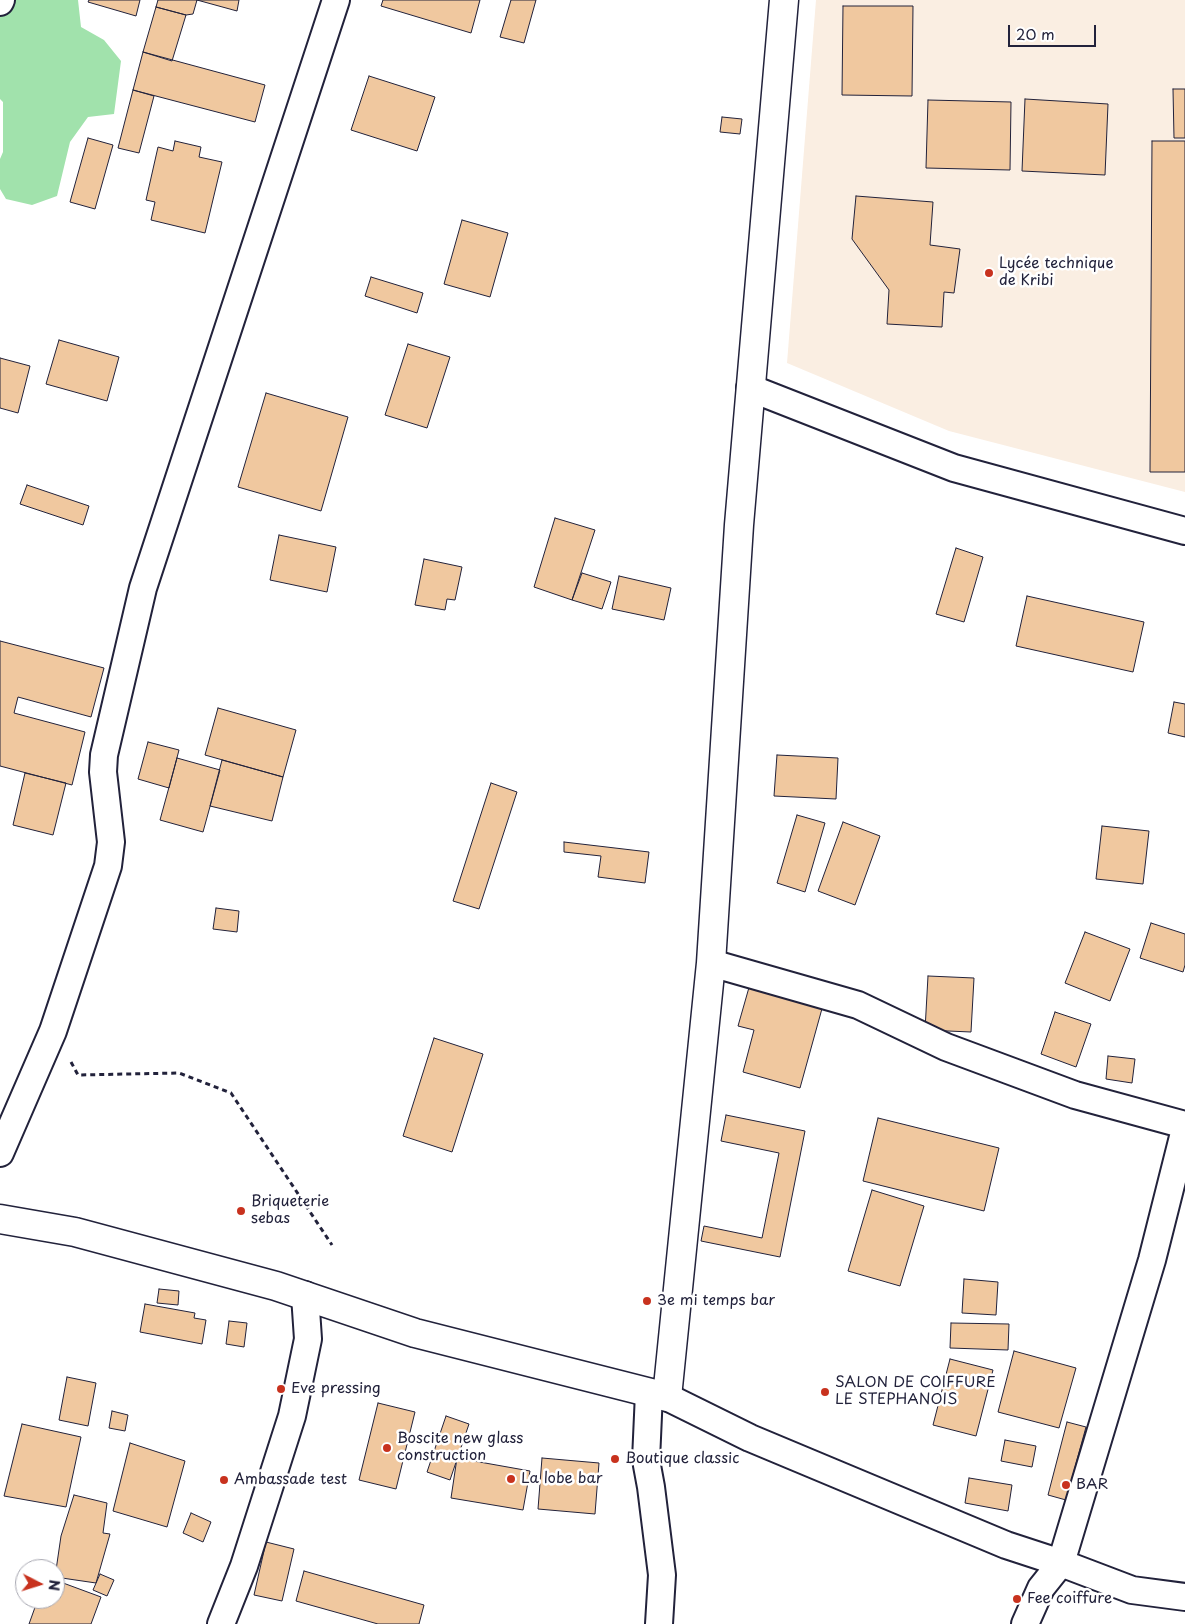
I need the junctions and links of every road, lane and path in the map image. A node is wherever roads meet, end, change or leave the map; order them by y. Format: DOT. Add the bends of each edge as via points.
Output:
graph roads {
  1 [pos="336,0"];
  2 [pos="784,0"];
  3 [pos="750,388"];
  4 [pos="1185,531"];
  5 [pos="711,963"];
  6 [pos="53,1031"];
  7 [pos="1185,1125"];
  8 [pos="1185,1129"];
  9 [pos="0,1153"];
  10 [pos="0,1219"];
  11 [pos="332,1245"];
  12 [pos="305,1295"];
  13 [pos="658,1395"];
  14 [pos="1061,1563"];
  15 [pos="1185,1597"];
  16 [pos="221,1624"];
  17 [pos="659,1624"];
  18 [pos="1025,1624"];
  1 -- 6 [label="street" via="143,588 104,754 111,842 108,866"];
  2 -- 3 [label="street"];
  3 -- 4 [label="street" via="954,468"];
  3 -- 5 [label="street"];
  5 -- 7 [label="street" via="858,1005 946,1046 1075,1095"];
  5 -- 13 [label="street"];
  6 -- 9 [label="street"];
  6 -- 11 [label="path" via="78,1075 179,1073 231,1093"];
  8 -- 14 [label="street" via="1152,1260"];
  10 -- 12 [label="street" via="75,1232"];
  12 -- 13 [label="street" via="415,1333"];
  12 -- 16 [label="street" via="308,1339 292,1416 244,1566"];
  13 -- 14 [label="street" via="750,1438 1006,1545"];
  13 -- 17 [label="street" via="646,1460 662,1575"];
  14 -- 15 [label="street" via="1132,1590"];
  14 -- 18 [label="street" via="1041,1588"];
}
